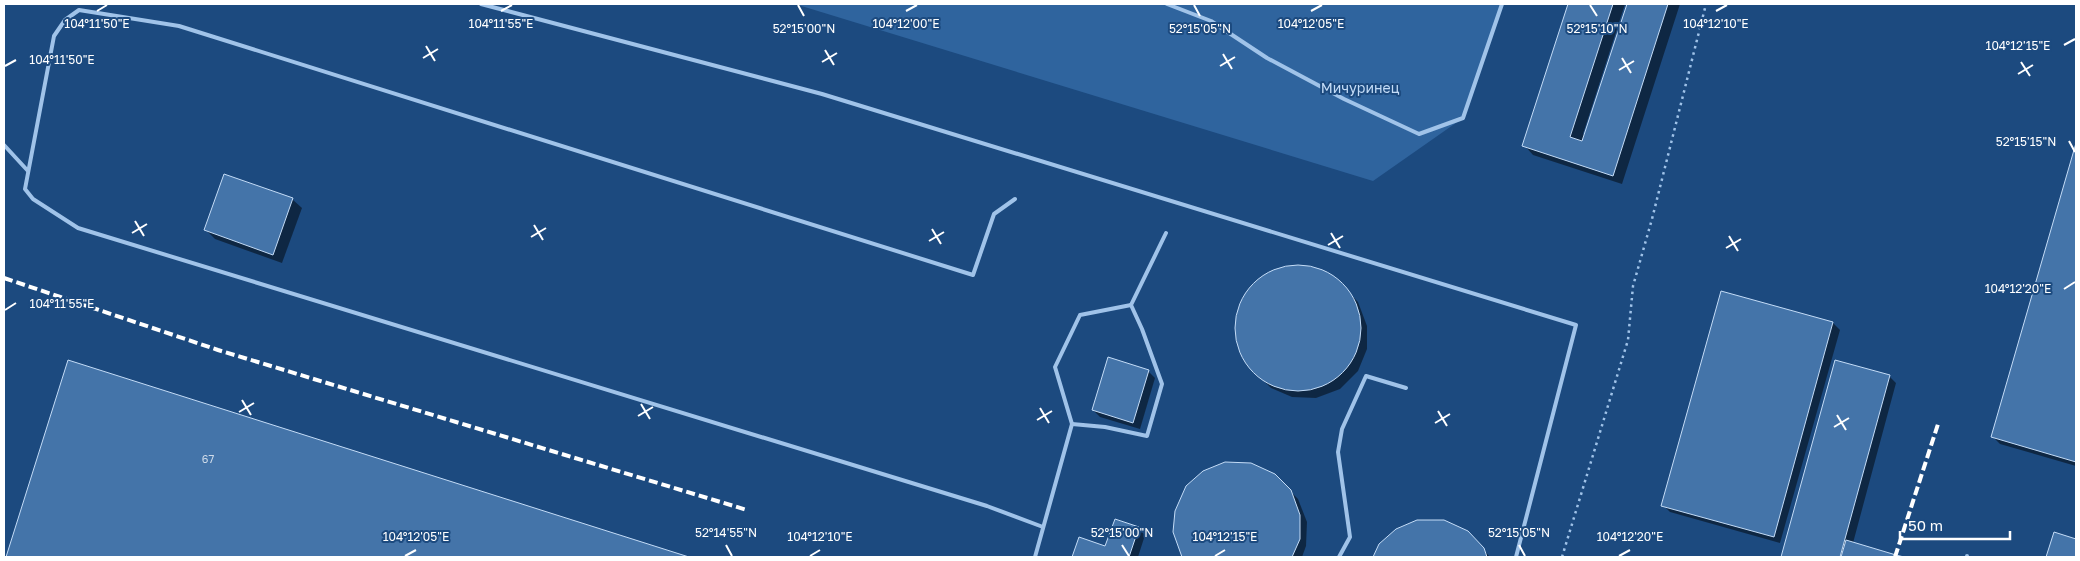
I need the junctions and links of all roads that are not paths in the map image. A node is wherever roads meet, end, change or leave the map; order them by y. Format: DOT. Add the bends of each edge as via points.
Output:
graph roads {
  1 [pos="481,4"];
  2 [pos="1167,4"];
  3 [pos="1502,4"];
  4 [pos="4,145"];
  5 [pos="28,171"];
  6 [pos="1015,200"];
  7 [pos="1166,233"];
  8 [pos="1131,306"];
  9 [pos="1406,388"];
  10 [pos="1072,424"];
  11 [pos="1044,527"];
  12 [pos="1035,557"];
  13 [pos="1339,557"];
  14 [pos="1516,557"];
  1 -- 14 [label="lane" via="822,94 1576,325"];
  2 -- 3 [label="lane" via="1210,21 1267,58 1419,134 1463,118"];
  4 -- 5 [label="lane"];
  5 -- 6 [label="lane" via="54,36 65,20 79,10 179,26 973,275 994,214"];
  5 -- 11 [label="lane" via="25,190 33,199 78,228 988,506"];
  7 -- 8 [label="lane"];
  8 -- 10 [label="lane" via="1080,315 1055,367"];
  8 -- 10 [label="lane" via="1162,384 1147,436"];
  9 -- 13 [label="lane" via="1366,376 1342,429 1338,452 1350,538"];
  10 -- 11 [label="lane"];
  11 -- 12 [label="lane"];
}
